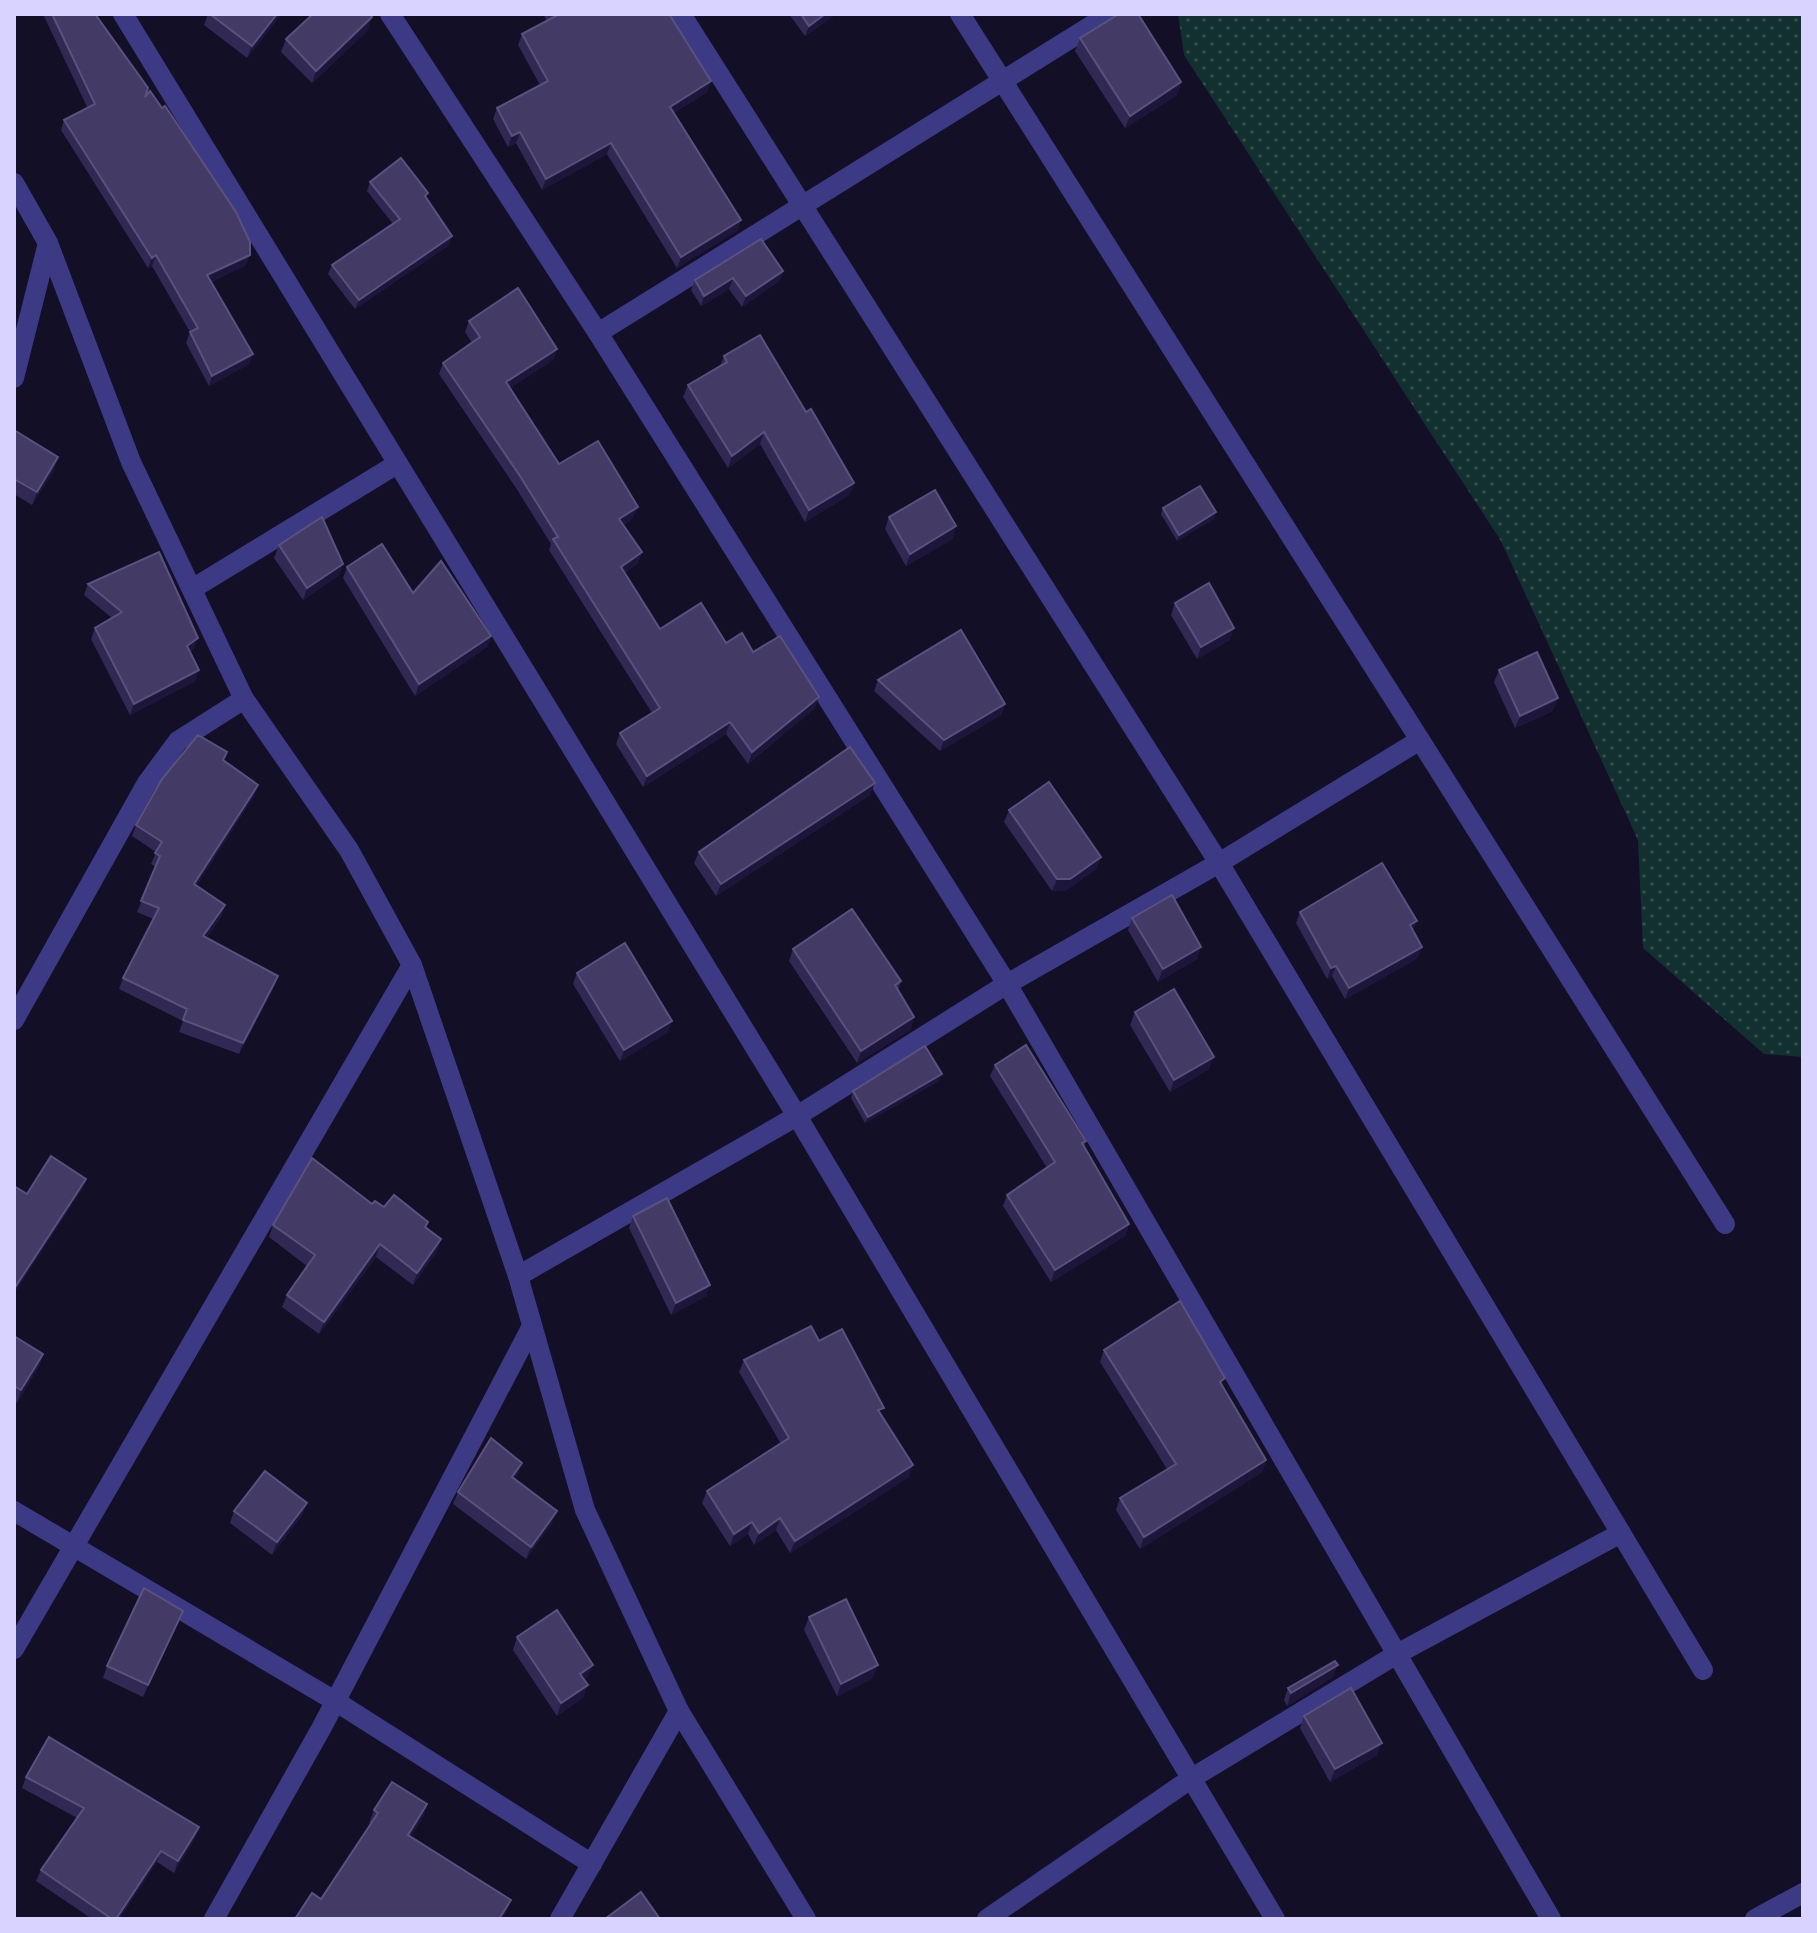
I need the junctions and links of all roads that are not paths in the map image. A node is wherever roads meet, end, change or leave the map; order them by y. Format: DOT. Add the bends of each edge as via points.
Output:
graph roads {
  1 [pos="123,14"];
  2 [pos="390,14"];
  3 [pos="681,14"];
  4 [pos="960,14"];
  5 [pos="1110,14"];
  6 [pos="1000,81"];
  7 [pos="14,183"];
  8 [pos="801,206"];
  9 [pos="48,243"];
  10 [pos="598,333"];
  11 [pos="14,378"];
  12 [pos="397,464"];
  13 [pos="192,589"];
  14 [pos="244,699"];
  15 [pos="1420,740"];
  16 [pos="1219,863"];
  17 [pos="412,965"];
  18 [pos="1007,984"];
  19 [pos="14,1020"];
  20 [pos="797,1116"];
  21 [pos="1725,1224"];
  22 [pos="518,1276"];
  23 [pos="532,1326"];
  24 [pos="14,1511"];
  25 [pos="1621,1533"];
  26 [pos="75,1544"];
  27 [pos="14,1649"];
  28 [pos="1397,1654"];
  29 [pos="1703,1670"];
  30 [pos="335,1701"];
  31 [pos="679,1711"];
  32 [pos="1192,1778"];
  33 [pos="592,1864"];
  34 [pos="1803,1893"];
  35 [pos="214,1919"];
  36 [pos="560,1919"];
  37 [pos="806,1919"];
  38 [pos="987,1919"];
  39 [pos="1275,1919"];
  40 [pos="1551,1919"];
  41 [pos="1755,1919"];
  1 -- 12 [label="street"];
  2 -- 10 [label="street"];
  3 -- 8 [label="street"];
  4 -- 6 [label="street"];
  5 -- 6 [label="street"];
  6 -- 8 [label="street"];
  6 -- 15 [label="street"];
  7 -- 9 [label="street"];
  8 -- 10 [label="street"];
  8 -- 16 [label="street"];
  9 -- 11 [label="street"];
  9 -- 13 [label="street" via="131,462"];
  10 -- 18 [label="street"];
  12 -- 13 [label="street"];
  12 -- 20 [label="street"];
  13 -- 14 [label="street"];
  14 -- 17 [label="street" via="349,850"];
  14 -- 19 [label="street" via="178,741 147,783"];
  15 -- 16 [label="street"];
  15 -- 21 [label="street"];
  16 -- 18 [label="street"];
  16 -- 25 [label="street"];
  17 -- 22 [label="street"];
  17 -- 26 [label="street"];
  18 -- 20 [label="street"];
  18 -- 28 [label="street"];
  20 -- 22 [label="street"];
  20 -- 32 [label="street"];
  22 -- 23 [label="street"];
  23 -- 30 [label="street"];
  23 -- 31 [label="street" via="585,1510"];
  24 -- 26 [label="street"];
  25 -- 28 [label="street"];
  25 -- 29 [label="street"];
  26 -- 27 [label="street"];
  26 -- 30 [label="street"];
  28 -- 32 [label="street"];
  28 -- 40 [label="street"];
  30 -- 33 [label="street"];
  30 -- 35 [label="street"];
  31 -- 33 [label="street"];
  31 -- 37 [label="street"];
  32 -- 38 [label="street"];
  32 -- 39 [label="street"];
  33 -- 36 [label="street"];
  34 -- 41 [label="street"];
}
